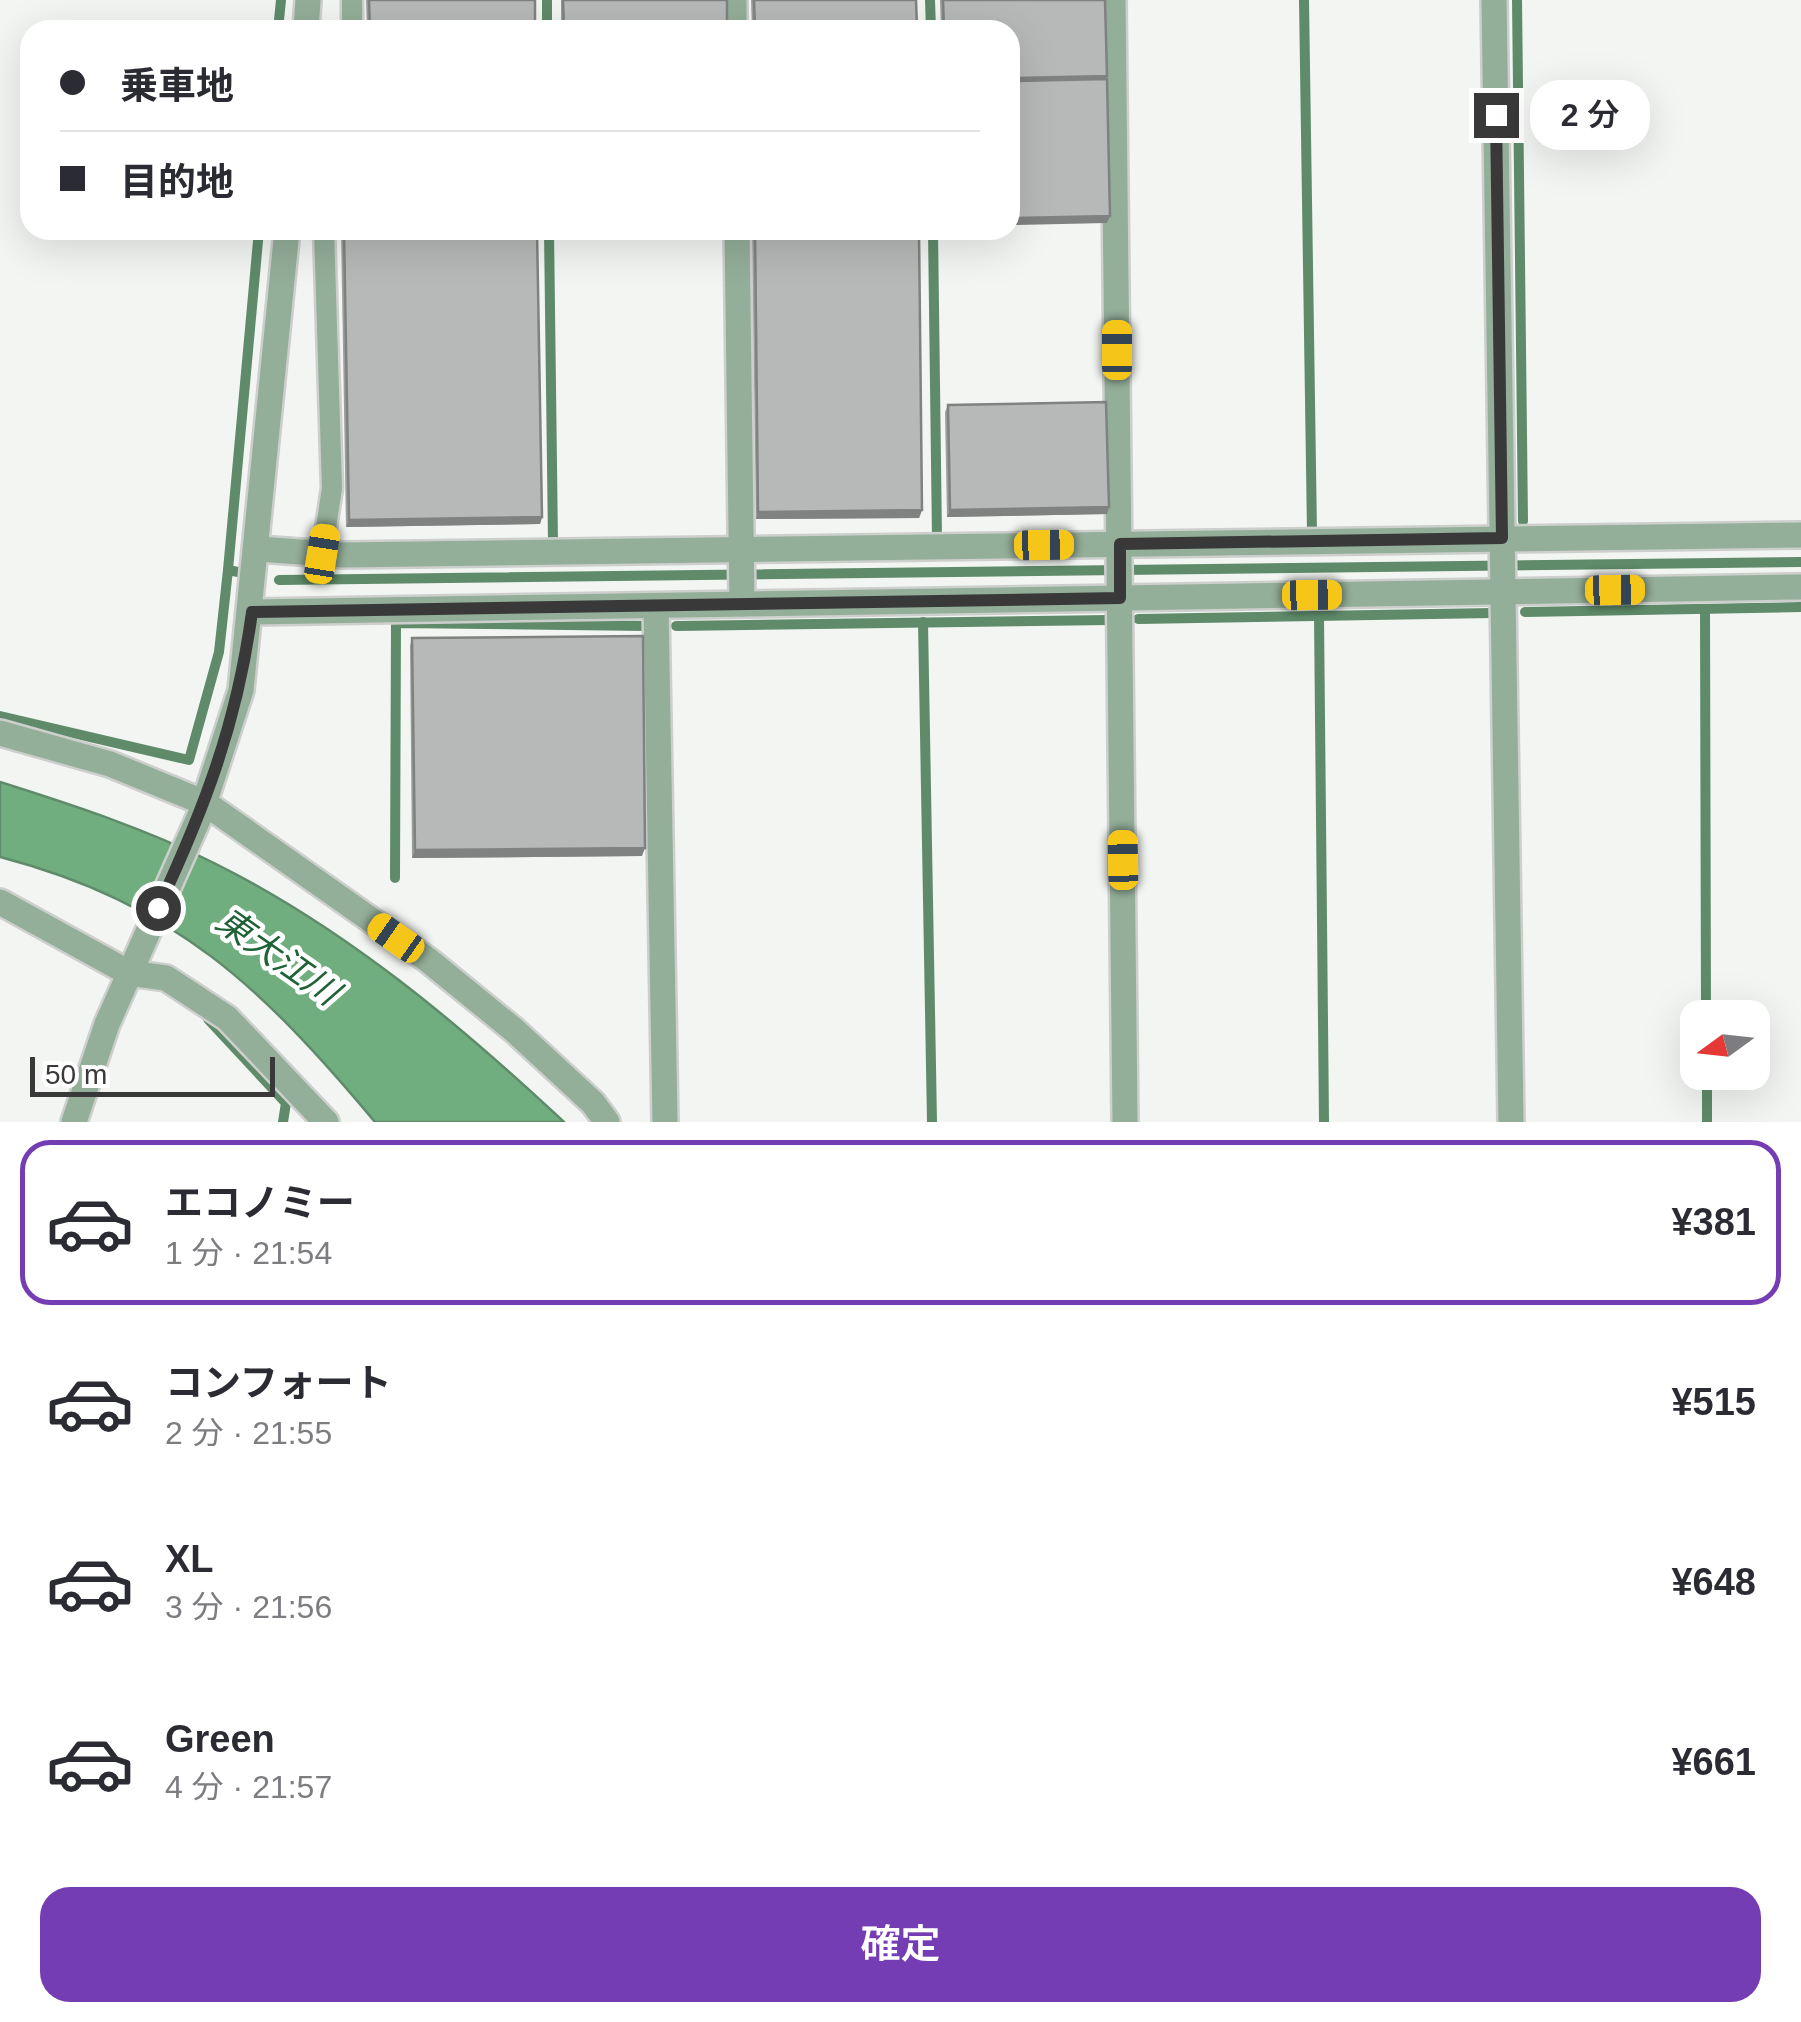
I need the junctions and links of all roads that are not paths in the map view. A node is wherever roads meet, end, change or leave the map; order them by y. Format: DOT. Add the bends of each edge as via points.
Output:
graph roads {
  1 [pos="1113,0"];
  2 [pos="1494,0"];
  3 [pos="286,240"];
  4 [pos="324,240"];
  5 [pos="737,240"];
  6 [pos="1801,535"];
  7 [pos="1502,544"];
  8 [pos="258,549"];
  9 [pos="1120,549"];
  10 [pos="322,554"];
  11 [pos="741,555"];
  12 [pos="1801,587"];
  13 [pos="1503,588"];
  14 [pos="1120,591"];
  15 [pos="742,597"];
  16 [pos="656,606"];
  17 [pos="252,612"];
  18 [pos="0,734"];
  19 [pos="204,808"];
  20 [pos="0,902"];
  21 [pos="129,973"];
  22 [pos="306,1096"];
  23 [pos="74,1122"];
  24 [pos="302,1122"];
  25 [pos="326,1122"];
  26 [pos="607,1122"];
  27 [pos="665,1122"];
  28 [pos="1125,1122"];
  29 [pos="1511,1122"];
  1 -- 9 [label="street"];
  2 -- 7 [label="street"];
  3 -- 8 [label="street"];
  4 -- 10 [label="lane" via="332,488"];
  5 -- 11 [label="street"];
  6 -- 7 [label="street"];
  7 -- 9 [label="street"];
  7 -- 13 [label="street"];
  8 -- 10 [label="street"];
  8 -- 17 [label="street"];
  9 -- 11 [label="street"];
  9 -- 14 [label="street"];
  10 -- 11 [label="street"];
  11 -- 15 [label="street"];
  12 -- 13 [label="street"];
  13 -- 14 [label="street"];
  13 -- 29 [label="street"];
  14 -- 15 [label="street"];
  14 -- 28 [label="street"];
  15 -- 16 [label="street"];
  16 -- 17 [label="street"];
  16 -- 27 [label="street"];
  17 -- 19 [label="street" via="241,690"];
  18 -- 19 [label="street" via="110,764"];
  19 -- 21 [label="street"];
  19 -- 26 [label="street" via="428,960 514,1030"];
  20 -- 21 [label="street"];
  21 -- 22 [label="street" via="166,978 227,1018"];
  21 -- 23 [label="street"];
  22 -- 24 [label="street"];
  22 -- 25 [label="street"];
}
